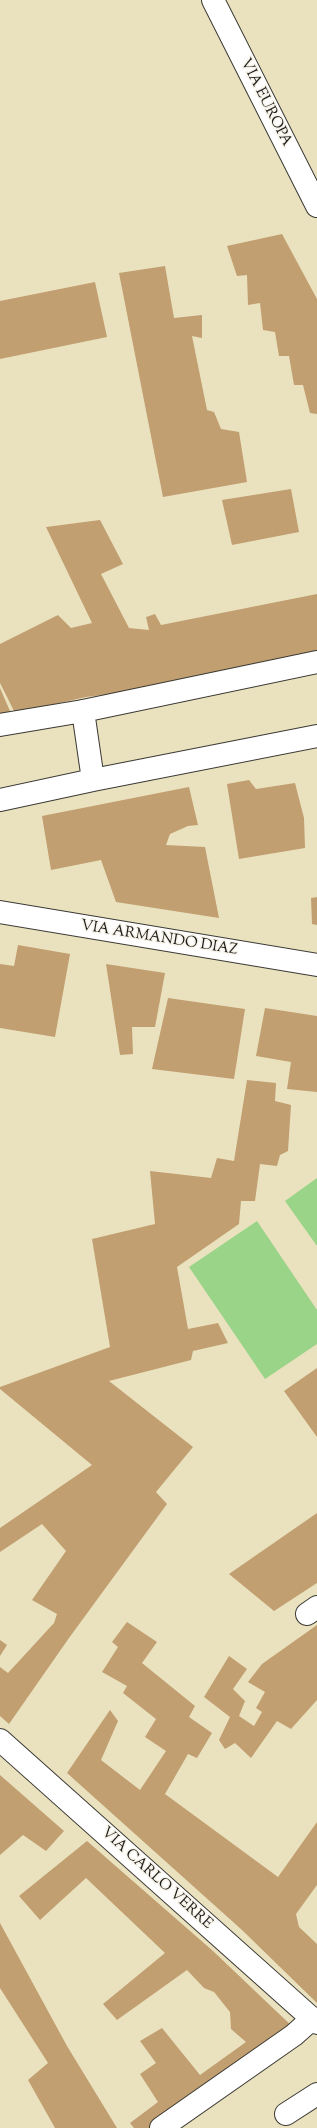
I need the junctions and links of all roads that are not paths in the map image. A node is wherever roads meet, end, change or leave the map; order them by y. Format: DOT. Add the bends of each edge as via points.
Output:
graph roads {
  1 [pos="213,0"];
  2 [pos="317,206"];
  3 [pos="317,662"];
  4 [pos="83,711"];
  5 [pos="0,725"];
  6 [pos="317,736"];
  7 [pos="93,780"];
  8 [pos="0,800"];
  9 [pos="0,912"];
  10 [pos="317,965"];
  11 [pos="0,1740"];
  12 [pos="315,2021"];
  13 [pos="317,2094"];
  14 [pos="286,2114"];
  15 [pos="161,2128"];
  1 -- 2 [label="street, VIA EUROPA"];
  3 -- 4 [label="street"];
  4 -- 5 [label="street"];
  4 -- 7 [label="street"];
  6 -- 7 [label="street"];
  7 -- 8 [label="street"];
  9 -- 10 [label="street, VIA ARMANDO DIAZ"];
  11 -- 12 [label="street, VIA CARLO VERRE"];
  12 -- 15 [label="street"];
  13 -- 14 [label="street"];
}
